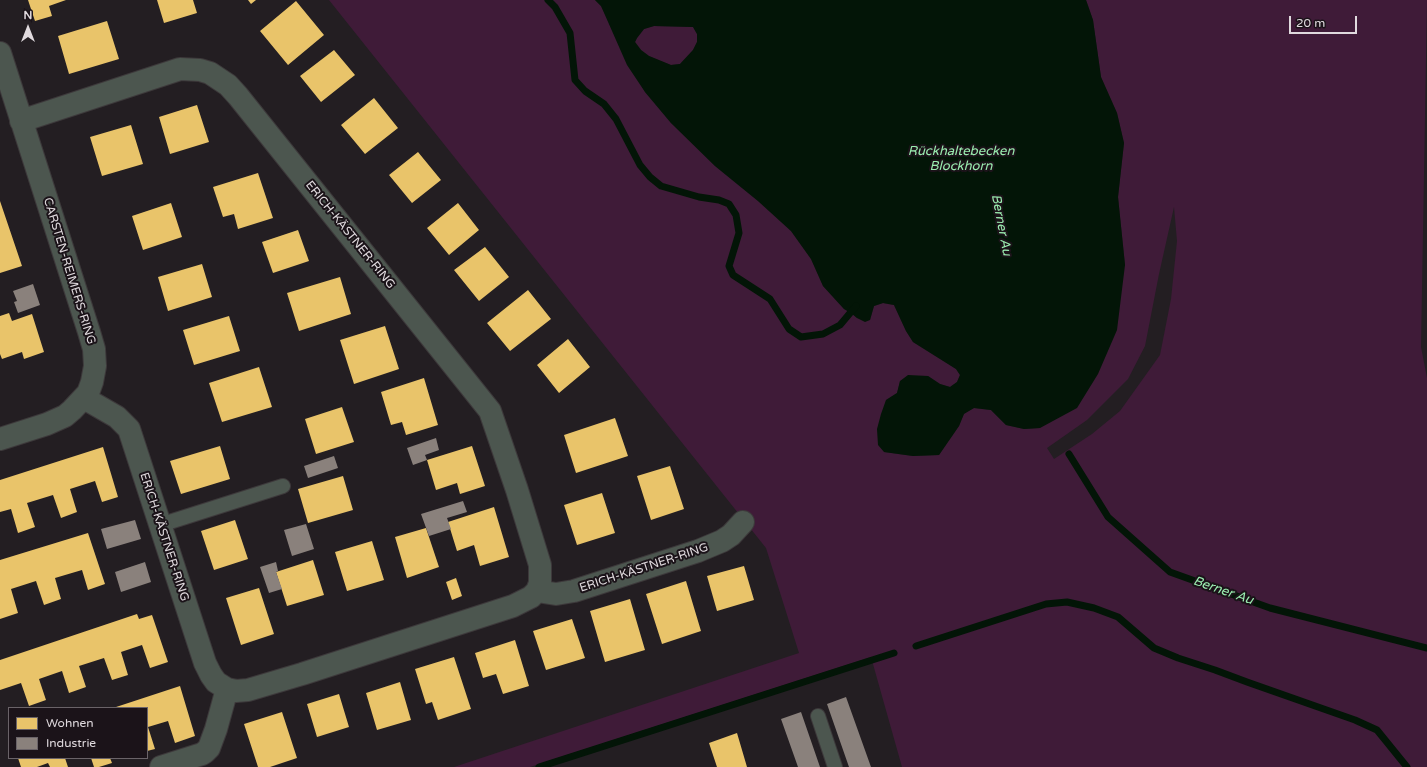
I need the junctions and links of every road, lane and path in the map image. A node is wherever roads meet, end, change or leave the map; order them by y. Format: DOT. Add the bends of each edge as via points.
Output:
graph roads {
  1 [pos="1,62"];
  2 [pos="21,121"];
  3 [pos="84,398"];
  4 [pos="0,439"];
  5 [pos="283,486"];
  6 [pos="743,522"];
  7 [pos="160,525"];
  8 [pos="537,590"];
  9 [pos="227,689"];
  10 [pos="818,716"];
  11 [pos="161,767"];
  12 [pos="835,767"];
  1 -- 2 [label="street, CARSTEN-REIMERS-RING"];
  2 -- 3 [label="street, CARSTEN-REIMERS-RING" via="94,349 94,374"];
  2 -- 8 [label="street, ERICH-KÄSTNER-RING" via="180,69 210,73 228,85 490,411 540,565 540,583"];
  3 -- 4 [label="street, CARSTEN-REIMERS-RING" via="61,418"];
  3 -- 7 [label="street, ERICH-KÄSTNER-RING" via="117,417 129,429"];
  5 -- 7 [label="lane"];
  6 -- 8 [label="street, ERICH-KÄSTNER-RING" via="722,541 698,552 574,591 556,594"];
  7 -- 9 [label="street, ERICH-KÄSTNER-RING" via="205,663 216,682"];
  8 -- 9 [label="street" via="531,597 513,606 309,672 254,689"];
  9 -- 11 [label="street" via="216,729 206,752"];
  10 -- 12 [label="lane"];
}
